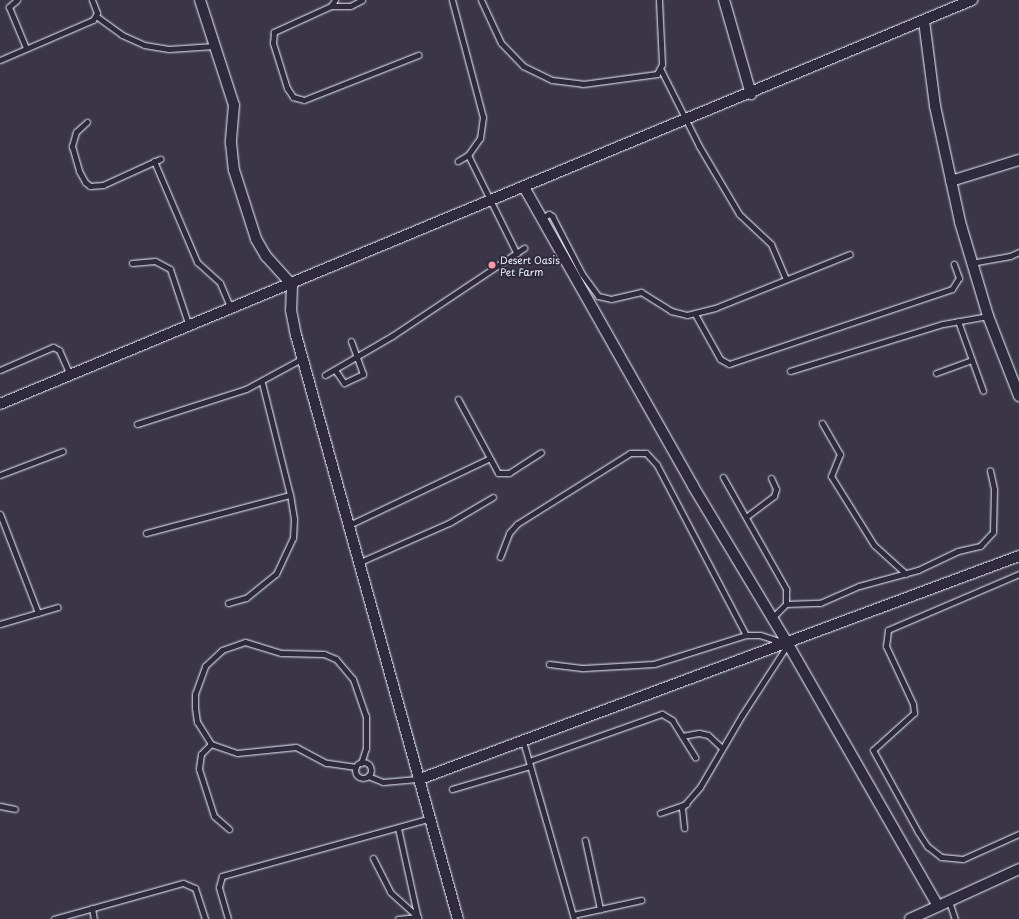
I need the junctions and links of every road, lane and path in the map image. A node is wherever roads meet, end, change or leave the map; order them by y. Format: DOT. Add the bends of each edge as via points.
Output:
graph roads {
  1 [pos="17,0"];
  2 [pos="92,0"];
  3 [pos="200,0"];
  4 [pos="335,0"];
  5 [pos="362,0"];
  6 [pos="452,0"];
  7 [pos="481,0"];
  8 [pos="659,0"];
  9 [pos="724,0"];
  10 [pos="972,0"];
  11 [pos="331,6"];
  12 [pos="96,16"];
  13 [pos="924,21"];
  14 [pos="214,46"];
  15 [pos="26,48"];
  16 [pos="418,55"];
  17 [pos="0,60"];
  18 [pos="661,70"];
  19 [pos="751,94"];
  20 [pos="687,120"];
  21 [pos="87,122"];
  22 [pos="468,155"];
  23 [pos="160,159"];
  24 [pos="1019,160"];
  25 [pos="154,161"];
  26 [pos="458,161"];
  27 [pos="951,182"];
  28 [pos="524,188"];
  29 [pos="490,202"];
  30 [pos="542,218"];
  31 [pos="524,248"];
  32 [pos="1019,252"];
  33 [pos="516,254"];
  34 [pos="850,254"];
  35 [pos="132,262"];
  36 [pos="971,263"];
  37 [pos="954,264"];
  38 [pos="786,279"];
  39 [pos="292,285"];
  40 [pos="231,310"];
  41 [pos="696,314"];
  42 [pos="988,316"];
  43 [pos="958,321"];
  44 [pos="189,327"];
  45 [pos="352,342"];
  46 [pos="357,356"];
  47 [pos="303,358"];
  48 [pos="972,360"];
  49 [pos="0,370"];
  50 [pos="335,370"];
  51 [pos="790,371"];
  52 [pos="936,373"];
  53 [pos="70,375"];
  54 [pos="326,375"];
  55 [pos="262,383"];
  56 [pos="983,391"];
  57 [pos="1019,396"];
  58 [pos="458,399"];
  59 [pos="0,404"];
  60 [pos="822,423"];
  61 [pos="137,424"];
  62 [pos="63,451"];
  63 [pos="541,452"];
  64 [pos="488,459"];
  65 [pos="990,470"];
  66 [pos="0,475"];
  67 [pos="723,477"];
  68 [pos="771,478"];
  69 [pos="290,495"];
  70 [pos="493,497"];
  71 [pos="0,514"];
  72 [pos="746,517"];
  73 [pos="350,525"];
  74 [pos="146,533"];
  75 [pos="1019,556"];
  76 [pos="500,557"];
  77 [pos="360,562"];
  78 [pos="906,574"];
  79 [pos="1019,574"];
  80 [pos="228,602"];
  81 [pos="786,604"];
  82 [pos="58,607"];
  83 [pos="38,613"];
  84 [pos="772,618"];
  85 [pos="0,624"];
  86 [pos="746,635"];
  87 [pos="788,644"];
  88 [pos="549,664"];
  89 [pos="682,736"];
  90 [pos="523,741"];
  91 [pos="211,744"];
  92 [pos="722,748"];
  93 [pos="695,757"];
  94 [pos="361,763"];
  95 [pos="530,764"];
  96 [pos="356,767"];
  97 [pos="368,776"];
  98 [pos="420,779"];
  99 [pos="452,789"];
  100 [pos="686,804"];
  101 [pos="0,806"];
  102 [pos="15,809"];
  103 [pos="660,813"];
  104 [pos="431,818"];
  105 [pos="398,828"];
  106 [pos="684,828"];
  107 [pos="229,829"];
  108 [pos="1019,834"];
  109 [pos="585,840"];
  110 [pos="373,858"];
  111 [pos="1019,869"];
  112 [pos="641,900"];
  113 [pos="949,901"];
  114 [pos="938,906"];
  115 [pos="92,908"];
  116 [pos="600,909"];
  117 [pos="574,917"];
  118 [pos="418,918"];
  119 [pos="54,919"];
  120 [pos="94,919"];
  121 [pos="205,919"];
  122 [pos="228,919"];
  123 [pos="398,919"];
  124 [pos="458,919"];
  125 [pos="910,919"];
  126 [pos="955,919"];
  1 -- 15 [label="lane" via="9,7"];
  2 -- 12 [label="lane"];
  3 -- 14 [label="street"];
  4 -- 11 [label="lane"];
  5 -- 11 [label="lane" via="350,6"];
  6 -- 22 [label="lane" via="483,117 480,138"];
  7 -- 18 [label="lane" via="493,28 511,55 523,66 544,77 567,83 591,83 651,76"];
  8 -- 18 [label="lane"];
  9 -- 19 [label="street"];
  10 -- 13 [label="street"];
  11 -- 16 [label="lane" via="274,32 273,43 287,88 293,97 304,100"];
  12 -- 14 [label="lane" via="122,35 144,45 169,49"];
  12 -- 15 [label="lane"];
  13 -- 19 [label="street"];
  13 -- 27 [label="street" via="935,106"];
  14 -- 39 [label="street" via="234,105 231,157 249,221 266,256"];
  15 -- 17 [label="lane"];
  18 -- 20 [label="lane"];
  19 -- 20 [label="street"];
  20 -- 28 [label="street"];
  20 -- 38 [label="lane" via="699,146 744,222 771,244"];
  21 -- 25 [label="lane" via="76,132 72,146 82,177 90,186 103,185"];
  22 -- 26 [label="lane"];
  22 -- 29 [label="lane"];
  23 -- 25 [label="lane"];
  24 -- 27 [label="street"];
  25 -- 40 [label="lane" via="197,262 220,283"];
  27 -- 36 [label="street"];
  28 -- 29 [label="street"];
  28 -- 30 [label="street"];
  29 -- 33 [label="lane"];
  29 -- 39 [label="street"];
  30 -- 41 [label="lane" via="549,214 552,216 582,274 598,296 611,299 641,292 671,311"];
  30 -- 84 [label="street" via="692,486"];
  31 -- 33 [label="lane"];
  32 -- 36 [label="lane"];
  33 -- 46 [label="lane"];
  34 -- 38 [label="lane"];
  35 -- 44 [label="lane" via="155,261 170,269"];
  36 -- 42 [label="street"];
  37 -- 41 [label="lane" via="959,278 952,289 729,364 720,359"];
  38 -- 41 [label="lane"];
  39 -- 40 [label="street"];
  39 -- 47 [label="street" via="293,323"];
  40 -- 44 [label="street"];
  42 -- 43 [label="lane"];
  42 -- 57 [label="street"];
  43 -- 48 [label="lane"];
  43 -- 51 [label="lane"];
  44 -- 53 [label="street"];
  45 -- 46 [label="lane"];
  46 -- 50 [label="lane"];
  46 -- 50 [label="lane" via="363,371 362,376 344,383"];
  47 -- 55 [label="lane"];
  47 -- 73 [label="street"];
  48 -- 52 [label="lane"];
  48 -- 56 [label="lane"];
  49 -- 53 [label="lane" via="53,347 60,350"];
  50 -- 54 [label="lane"];
  53 -- 59 [label="street"];
  55 -- 61 [label="lane"];
  55 -- 69 [label="lane"];
  58 -- 64 [label="lane"];
  60 -- 78 [label="lane" via="840,454 831,476 874,545"];
  62 -- 66 [label="lane"];
  63 -- 64 [label="lane" via="504,475 498,473"];
  64 -- 73 [label="lane"];
  65 -- 78 [label="lane" via="994,482 994,523 987,540 980,546 958,551"];
  67 -- 72 [label="lane"];
  68 -- 72 [label="lane" via="776,489 774,496"];
  69 -- 74 [label="lane"];
  69 -- 80 [label="lane" via="294,519 287,557 276,574 262,588 246,598"];
  70 -- 77 [label="lane" via="449,524"];
  71 -- 83 [label="lane"];
  72 -- 81 [label="lane" via="786,589"];
  73 -- 77 [label="street"];
  75 -- 87 [label="street"];
  76 -- 86 [label="lane" via="509,533 517,524 630,453 646,453 657,465"];
  77 -- 98 [label="street"];
  78 -- 81 [label="lane" via="859,586 820,603"];
  79 -- 108 [label="lane" via="888,630 886,646 913,704 914,713 873,750 918,832 927,846 941,856 963,859"];
  81 -- 84 [label="lane"];
  82 -- 83 [label="lane"];
  83 -- 85 [label="lane"];
  84 -- 87 [label="street"];
  86 -- 87 [label="lane" via="760,635"];
  86 -- 88 [label="lane" via="654,664 584,668"];
  87 -- 90 [label="street"];
  87 -- 92 [label="lane"];
  87 -- 114 [label="street"];
  89 -- 92 [label="lane" via="699,733 708,735"];
  89 -- 93 [label="lane"];
  89 -- 95 [label="lane" via="672,720 662,714"];
  90 -- 95 [label="lane"];
  90 -- 98 [label="street"];
  91 -- 94 [label="lane" via="197,722 195,694 199,678 217,653 245,642 280,653 324,654 346,668 366,716 366,742"];
  91 -- 96 [label="lane" via="237,753 296,747 326,763"];
  91 -- 107 [label="lane" via="201,754 199,769 214,816"];
  92 -- 100 [label="lane" via="700,787"];
  94 -- 96 [label="lane"];
  94 -- 97 [label="lane" via="370,767"];
  95 -- 99 [label="lane"];
  95 -- 117 [label="lane"];
  96 -- 97 [label="lane" via="358,776"];
  97 -- 98 [label="lane" via="383,782"];
  98 -- 104 [label="street"];
  100 -- 103 [label="lane"];
  100 -- 106 [label="lane" via="681,813"];
  101 -- 102 [label="lane"];
  104 -- 105 [label="lane"];
  104 -- 124 [label="street"];
  105 -- 118 [label="lane"];
  105 -- 122 [label="lane" via="222,876 219,887"];
  109 -- 116 [label="lane"];
  110 -- 118 [label="lane" via="390,892"];
  111 -- 113 [label="street"];
  112 -- 116 [label="lane"];
  113 -- 114 [label="street"];
  113 -- 126 [label="lane"];
  114 -- 125 [label="street"];
  115 -- 119 [label="lane"];
  115 -- 120 [label="lane"];
  115 -- 121 [label="lane" via="184,883 195,888"];
  116 -- 117 [label="lane"];
  118 -- 123 [label="lane"];
}
